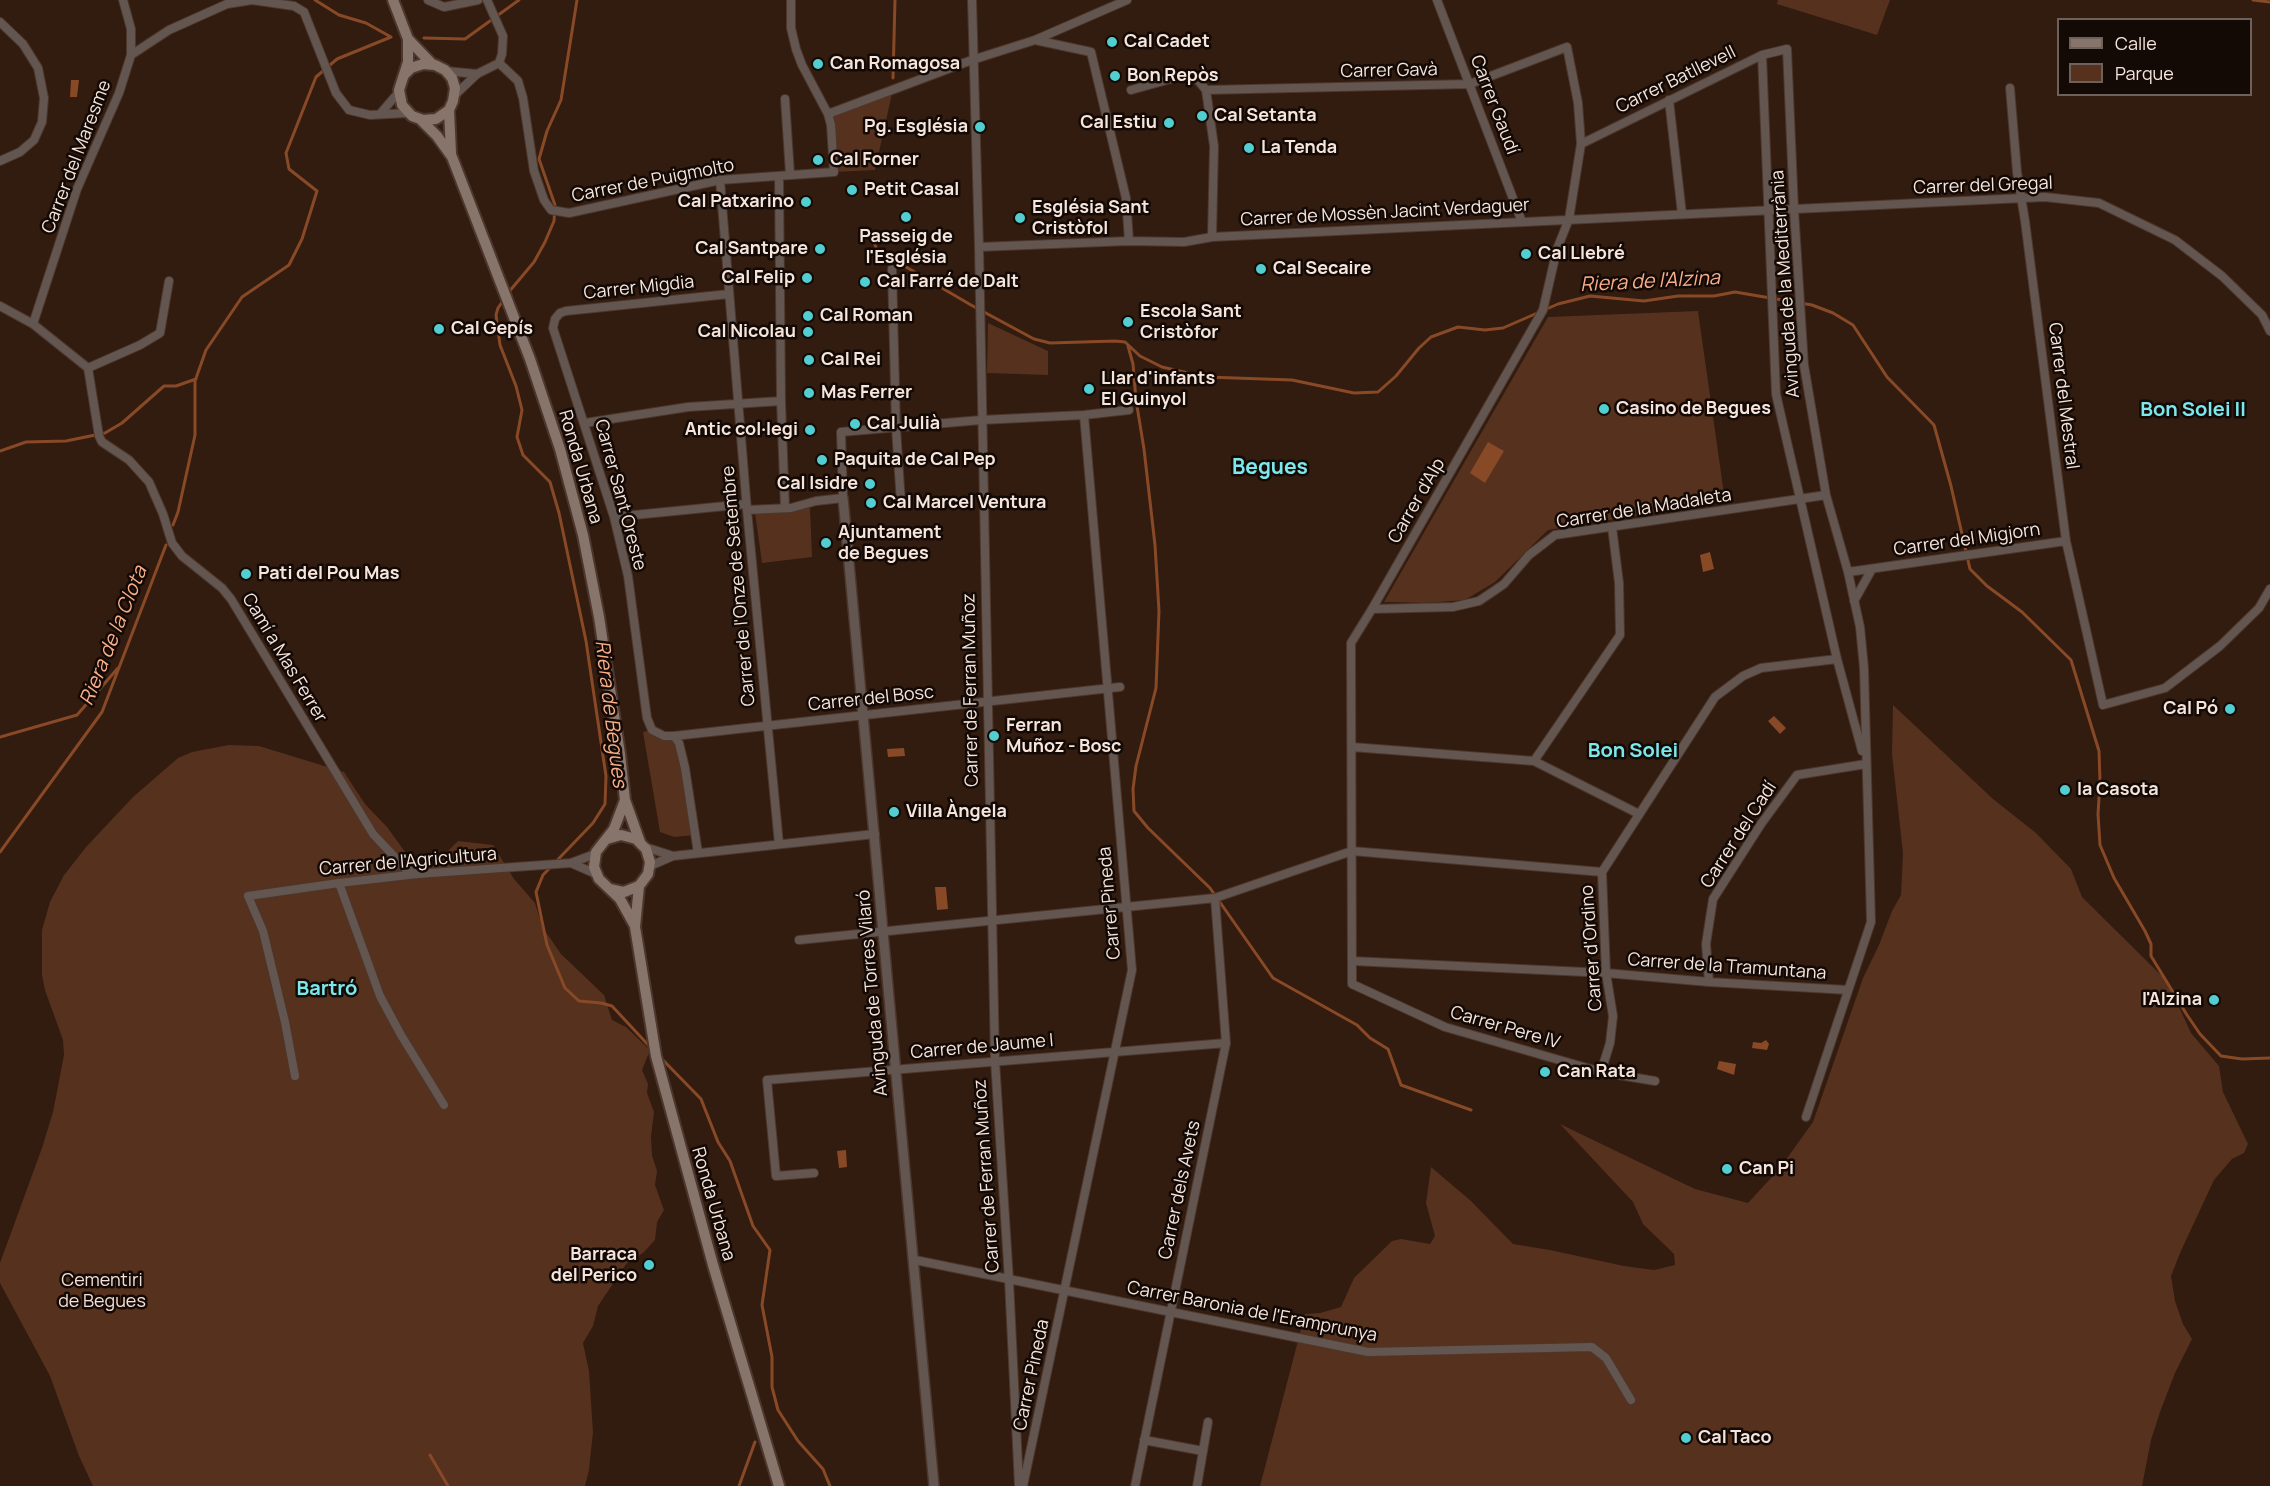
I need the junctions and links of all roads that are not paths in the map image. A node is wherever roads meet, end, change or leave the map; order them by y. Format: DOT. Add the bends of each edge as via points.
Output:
graph roads {
  1 [pos="123,0"];
  2 [pos="393,0"];
  3 [pos="428,0"];
  4 [pos="478,0"];
  5 [pos="487,0"];
  6 [pos="791,0"];
  7 [pos="972,0"];
  8 [pos="1127,0"];
  9 [pos="1437,0"];
  10 [pos="298,4"];
  11 [pos="0,22"];
  12 [pos="408,39"];
  13 [pos="1035,40"];
  14 [pos="1567,47"];
  15 [pos="1787,49"];
  16 [pos="131,55"];
  17 [pos="1762,55"];
  18 [pos="972,60"];
  19 [pos="499,63"];
  20 [pos="432,64"];
  21 [pos="445,70"];
  22 [pos="477,74"];
  23 [pos="404,75"];
  24 [pos="1470,84"];
  25 [pos="2010,88"];
  26 [pos="1131,90"];
  27 [pos="1206,90"];
  28 [pos="398,93"];
  29 [pos="455,95"];
  30 [pos="785,99"];
  31 [pos="1669,100"];
  32 [pos="449,110"];
  33 [pos="408,113"];
  34 [pos="380,114"];
  35 [pos="828,114"];
  36 [pos="420,120"];
  37 [pos="1581,144"];
  38 [pos="452,157"];
  39 [pos="0,161"];
  40 [pos="790,174"];
  41 [pos="779,176"];
  42 [pos="720,180"];
  43 [pos="2022,198"];
  44 [pos="1794,209"];
  45 [pos="1768,210"];
  46 [pos="1682,214"];
  47 [pos="1569,219"];
  48 [pos="1522,222"];
  49 [pos="1212,237"];
  50 [pos="1129,241"];
  51 [pos="979,247"];
  52 [pos="892,269"];
  53 [pos="169,281"];
  54 [pos="729,294"];
  55 [pos="0,306"];
  56 [pos="555,319"];
  57 [pos="33,324"];
  58 [pos="2270,331"];
  59 [pos="88,368"];
  60 [pos="781,401"];
  61 [pos="738,404"];
  62 [pos="1129,410"];
  63 [pos="1084,415"];
  64 [pos="981,420"];
  65 [pos="585,423"];
  66 [pos="896,428"];
  67 [pos="1826,495"];
  68 [pos="843,498"];
  69 [pos="1800,500"];
  70 [pos="901,503"];
  71 [pos="746,507"];
  72 [pos="784,508"];
  73 [pos="614,517"];
  74 [pos="1612,527"];
  75 [pos="2066,541"];
  76 [pos="1872,568"];
  77 [pos="1848,572"];
  78 [pos="2270,589"];
  79 [pos="1854,601"];
  80 [pos="1372,609"];
  81 [pos="1837,659"];
  82 [pos="1120,687"];
  83 [pos="1108,688"];
  84 [pos="987,702"];
  85 [pos="865,715"];
  86 [pos="767,726"];
  87 [pos="674,736"];
  88 [pos="1352,747"];
  89 [pos="1534,761"];
  90 [pos="1866,764"];
  91 [pos="625,800"];
  92 [pos="1639,814"];
  93 [pos="875,834"];
  94 [pos="606,839"];
  95 [pos="642,844"];
  96 [pos="779,844"];
  97 [pos="1352,851"];
  98 [pos="698,853"];
  99 [pos="595,854"];
  100 [pos="673,856"];
  101 [pos="571,863"];
  102 [pos="650,866"];
  103 [pos="1602,872"];
  104 [pos="417,874"];
  105 [pos="596,874"];
  106 [pos="339,883"];
  107 [pos="639,886"];
  108 [pos="610,889"];
  109 [pos="1219,897"];
  110 [pos="1125,906"];
  111 [pos="990,920"];
  112 [pos="635,927"];
  113 [pos="884,932"];
  114 [pos="799,940"];
  115 [pos="1352,961"];
  116 [pos="1606,973"];
  117 [pos="1709,982"];
  118 [pos="1352,984"];
  119 [pos="1848,990"];
  120 [pos="1226,1043"];
  121 [pos="1113,1052"];
  122 [pos="995,1061"];
  123 [pos="896,1069"];
  124 [pos="1601,1072"];
  125 [pos="295,1076"];
  126 [pos="1655,1082"];
  127 [pos="444,1106"];
  128 [pos="1806,1117"];
  129 [pos="814,1173"];
  130 [pos="915,1260"];
  131 [pos="1009,1280"];
  132 [pos="1065,1291"];
  133 [pos="1170,1312"];
  134 [pos="1631,1400"];
  135 [pos="1208,1422"];
  136 [pos="1144,1440"];
  137 [pos="1203,1450"];
  138 [pos="779,1486"];
  139 [pos="934,1486"];
  140 [pos="1021,1486"];
  141 [pos="1135,1486"];
  142 [pos="1197,1486"];
  1 -- 16 [label="street, Carrer del Maresme" via="131,29"];
  2 -- 12 [label="main road"];
  3 -- 4 [label="street" via="444,7"];
  5 -- 19 [label="street" via="503,36"];
  6 -- 35 [label="street" via="796,49"];
  7 -- 18 [label="street, Carrer de Ferran Muñoz"];
  8 -- 13 [label="street"];
  9 -- 24 [label="street, Carrer Gaudí"];
  10 -- 16 [label="street" via="236,2 170,30"];
  10 -- 34 [label="street" via="342,102 357,113"];
  11 -- 39 [label="street" via="23,44 38,68 44,98 42,122 34,140"];
  12 -- 20 [label="main road"];
  12 -- 23 [label="main road"];
  13 -- 18 [label="street"];
  13 -- 50 [label="street" via="1091,52 1126,198"];
  14 -- 24 [label="street, Carrer Gavà"];
  14 -- 37 [label="street, Carrer d'Alp"];
  15 -- 17 [label="street, Carrer Batllevell"];
  15 -- 44 [label="street, Avinguda de la Mediterrània"];
  16 -- 57 [label="street, Carrer del Maresme" via="115,103 77,189"];
  17 -- 31 [label="street, Carrer Batllevell"];
  17 -- 45 [label="street, Avinguda de la Mediterrània"];
  18 -- 35 [label="street"];
  18 -- 51 [label="street, Carrer de Ferran Muñoz"];
  19 -- 22 [label="street"];
  19 -- 42 [label="street, Carrer de Puigmolto" via="518,81 534,171 550,210 569,213"];
  20 -- 21 [label="main road"];
  20 -- 23 [label="main road" via="417,65"];
  21 -- 22 [label="street"];
  21 -- 29 [label="main road" via="453,81"];
  22 -- 29 [label="street"];
  23 -- 28 [label="main road"];
  24 -- 27 [label="street, Carrer Gavà"];
  24 -- 48 [label="street, Carrer Gaudí"];
  25 -- 43 [label="street, Carrer del Mestral"];
  26 -- 27 [label="street" via="1192,73"];
  27 -- 49 [label="street" via="1214,146"];
  28 -- 33 [label="main road"];
  28 -- 34 [label="street"];
  29 -- 32 [label="main road, Ronda Urbana"];
  30 -- 40 [label="street"];
  31 -- 37 [label="street, Carrer Batllevell"];
  31 -- 46 [label="street"];
  32 -- 36 [label="main road" via="436,119"];
  32 -- 38 [label="main road, Ronda Urbana"];
  33 -- 34 [label="street"];
  33 -- 36 [label="main road, Ronda Urbana"];
  35 -- 40 [label="street, Carrer de Puigmolto" via="834,172"];
  36 -- 38 [label="main road, Ronda Urbana"];
  37 -- 47 [label="street, Carrer d'Alp"];
  38 -- 91 [label="main road, Ronda Urbana" via="560,449 583,535"];
  40 -- 41 [label="street, Carrer de Puigmolto"];
  41 -- 42 [label="street, Carrer de Puigmolto"];
  41 -- 60 [label="street"];
  42 -- 54 [label="street, Carrer de l'Onze de Setembre"];
  43 -- 44 [label="street, Carrer del Gregal"];
  43 -- 58 [label="street, Carrer del Gregal" via="2099,203 2175,240 2222,276 2262,315"];
  43 -- 75 [label="street, Carrer del Mestral"];
  44 -- 45 [label="street, Carrer de Mossèn Jacint Verdaguer"];
  44 -- 67 [label="street, Avinguda de la Mediterrània" via="1804,365"];
  45 -- 46 [label="street, Carrer de Mossèn Jacint Verdaguer"];
  45 -- 69 [label="street, Avinguda de la Mediterrània" via="1776,394"];
  46 -- 47 [label="street, Carrer de Mossèn Jacint Verdaguer"];
  47 -- 48 [label="street, Carrer de Mossèn Jacint Verdaguer"];
  47 -- 80 [label="street, Carrer d'Alp" via="1536,321"];
  48 -- 49 [label="street, Carrer de Mossèn Jacint Verdaguer"];
  49 -- 50 [label="street, Carrer de Mossèn Jacint Verdaguer" via="1184,242"];
  50 -- 51 [label="street, Carrer de Mossèn Jacint Verdaguer"];
  51 -- 64 [label="street, Carrer de Ferran Muñoz"];
  52 -- 66 [label="street"];
  53 -- 59 [label="street" via="160,333"];
  54 -- 56 [label="street, Carrer Migdia" via="577,309 560,313"];
  54 -- 61 [label="street, Carrer de l'Onze de Setembre"];
  55 -- 57 [label="street"];
  56 -- 65 [label="street, Carrer Sant Oreste" via="553,328"];
  57 -- 59 [label="street"];
  59 -- 104 [label="street, Camí a Mas Ferrer" via="102,442 129,460 149,482 172,543 231,599 373,834 405,868"];
  60 -- 61 [label="street"];
  60 -- 72 [label="street"];
  61 -- 65 [label="street" via="688,407"];
  61 -- 71 [label="street, Carrer de l'Onze de Setembre"];
  62 -- 63 [label="street"];
  63 -- 64 [label="street"];
  63 -- 83 [label="street, Carrer Pineda"];
  64 -- 66 [label="street"];
  64 -- 84 [label="street, Carrer de Ferran Muñoz"];
  65 -- 73 [label="street, Carrer Sant Oreste"];
  66 -- 68 [label="street" via="841,432"];
  66 -- 70 [label="street"];
  67 -- 69 [label="street, Carrer de la Madaleta"];
  67 -- 77 [label="street, Avinguda de la Mediterrània"];
  68 -- 72 [label="street"];
  68 -- 85 [label="street, Avinguda de Torres Vilaró"];
  69 -- 74 [label="street, Carrer de la Madaleta"];
  69 -- 81 [label="street, Avinguda de la Mediterrània"];
  71 -- 72 [label="street"];
  71 -- 73 [label="street"];
  71 -- 86 [label="street, Carrer de l'Onze de Setembre"];
  73 -- 87 [label="street, Carrer Sant Oreste" via="628,576 647,718 652,730"];
  74 -- 80 [label="street, Carrer de la Madaleta" via="1555,535 1529,555 1504,584 1479,601 1453,607"];
  74 -- 89 [label="street" via="1620,635"];
  75 -- 76 [label="street, Carrer del Migjorn"];
  75 -- 78 [label="street, Carrer del Mestral" via="2103,705 2164,688 2220,646 2259,608"];
  76 -- 77 [label="street, Carrer del Migjorn"];
  76 -- 79 [label="street, Carrer del Migjorn"];
  77 -- 79 [label="street, Avinguda de la Mediterrània"];
  79 -- 90 [label="street, Avinguda de la Mediterrània" via="1864,668"];
  80 -- 88 [label="street, Carrer d'Alp" via="1350,643"];
  81 -- 90 [label="street, Avinguda de la Mediterrània"];
  81 -- 92 [label="street, Carrer d'Ordino" via="1761,668 1725,689 1707,708"];
  82 -- 83 [label="street, Carrer del Bosc"];
  83 -- 84 [label="street, Carrer del Bosc"];
  83 -- 110 [label="street, Carrer Pineda"];
  84 -- 85 [label="street, Carrer del Bosc"];
  84 -- 111 [label="street, Carrer de Ferran Muñoz"];
  85 -- 86 [label="street, Carrer del Bosc"];
  85 -- 93 [label="street, Avinguda de Torres Vilaró"];
  86 -- 87 [label="street, Carrer del Bosc"];
  86 -- 96 [label="street, Carrer de l'Onze de Setembre"];
  87 -- 98 [label="street" via="685,768"];
  88 -- 89 [label="street"];
  88 -- 97 [label="street, Carrer d'Alp"];
  89 -- 92 [label="street"];
  90 -- 117 [label="street, Carrer del Cadí" via="1797,775 1761,824 1713,899 1706,944"];
  90 -- 119 [label="street, Avinguda de la Mediterrània" via="1871,922"];
  91 -- 94 [label="main road"];
  91 -- 95 [label="main road, Ronda Urbana"];
  92 -- 103 [label="street, Carrer d'Ordino"];
  93 -- 96 [label="street"];
  93 -- 113 [label="street, Avinguda de Torres Vilaró"];
  94 -- 95 [label="main road" via="624,835"];
  94 -- 99 [label="main road"];
  95 -- 100 [label="street"];
  95 -- 102 [label="main road, Ronda Urbana"];
  96 -- 98 [label="street"];
  97 -- 103 [label="street"];
  97 -- 109 [label="street"];
  97 -- 115 [label="street, Carrer d'Alp"];
  98 -- 100 [label="street"];
  99 -- 101 [label="street, Carrer de l'Agricultura"];
  99 -- 105 [label="main road"];
  100 -- 102 [label="street"];
  101 -- 104 [label="street, Carrer de l'Agricultura"];
  101 -- 105 [label="street, Carrer de l'Agricultura"];
  102 -- 107 [label="main road, Ronda Urbana"];
  103 -- 116 [label="street, Carrer d'Ordino"];
  104 -- 106 [label="street, Carrer de l'Agricultura"];
  105 -- 108 [label="main road, Ronda Urbana"];
  106 -- 125 [label="street, Carrer de l'Agricultura" via="248,896 263,931"];
  106 -- 127 [label="street" via="380,996"];
  107 -- 108 [label="main road" via="624,891"];
  107 -- 112 [label="main road, Ronda Urbana"];
  108 -- 112 [label="main road, Ronda Urbana"];
  109 -- 110 [label="street"];
  109 -- 120 [label="street, Carrer dels Avets"];
  110 -- 111 [label="street"];
  110 -- 121 [label="street, Carrer Pineda" via="1132,970"];
  111 -- 113 [label="street"];
  111 -- 122 [label="street, Carrer de Ferran Muñoz"];
  112 -- 138 [label="main road, Ronda Urbana" via="665,1094"];
  113 -- 114 [label="street"];
  113 -- 123 [label="street, Avinguda de Torres Vilaró"];
  115 -- 116 [label="street, Carrer de la Tramuntana"];
  115 -- 118 [label="street, Carrer d'Alp"];
  116 -- 117 [label="street, Carrer de la Tramuntana"];
  116 -- 124 [label="street, Carrer d'Ordino" via="1613,1016"];
  117 -- 119 [label="street, Carrer de la Tramuntana"];
  118 -- 124 [label="street, Carrer Pere IV" via="1445,1027"];
  119 -- 128 [label="street, Avinguda de la Mediterrània"];
  120 -- 121 [label="street, Carrer de Jaume I"];
  120 -- 133 [label="street, Carrer dels Avets"];
  121 -- 122 [label="street, Carrer de Jaume I"];
  121 -- 132 [label="street, Carrer Pineda"];
  122 -- 123 [label="street, Carrer de Jaume I"];
  122 -- 131 [label="street, Carrer de Ferran Muñoz"];
  123 -- 129 [label="street, Carrer de Jaume I" via="767,1080 776,1176"];
  123 -- 130 [label="street, Avinguda de Torres Vilaró"];
  124 -- 126 [label="street, Carrer Pere IV"];
  130 -- 131 [label="street, Carrer Baronia de l'Eramprunya"];
  130 -- 139 [label="street, Avinguda de Torres Vilaró"];
  131 -- 132 [label="street, Carrer Baronia de l'Eramprunya"];
  131 -- 140 [label="street, Carrer de Ferran Muñoz"];
  132 -- 133 [label="street, Carrer Baronia de l'Eramprunya"];
  132 -- 140 [label="street, Carrer Pineda"];
  133 -- 134 [label="street, Carrer Baronia de l'Eramprunya" via="1368,1352 1592,1347 1606,1358"];
  133 -- 136 [label="street, Carrer dels Avets"];
  135 -- 137 [label="street"];
  136 -- 137 [label="street"];
  136 -- 141 [label="street, Carrer dels Avets"];
  137 -- 142 [label="street"];
}
